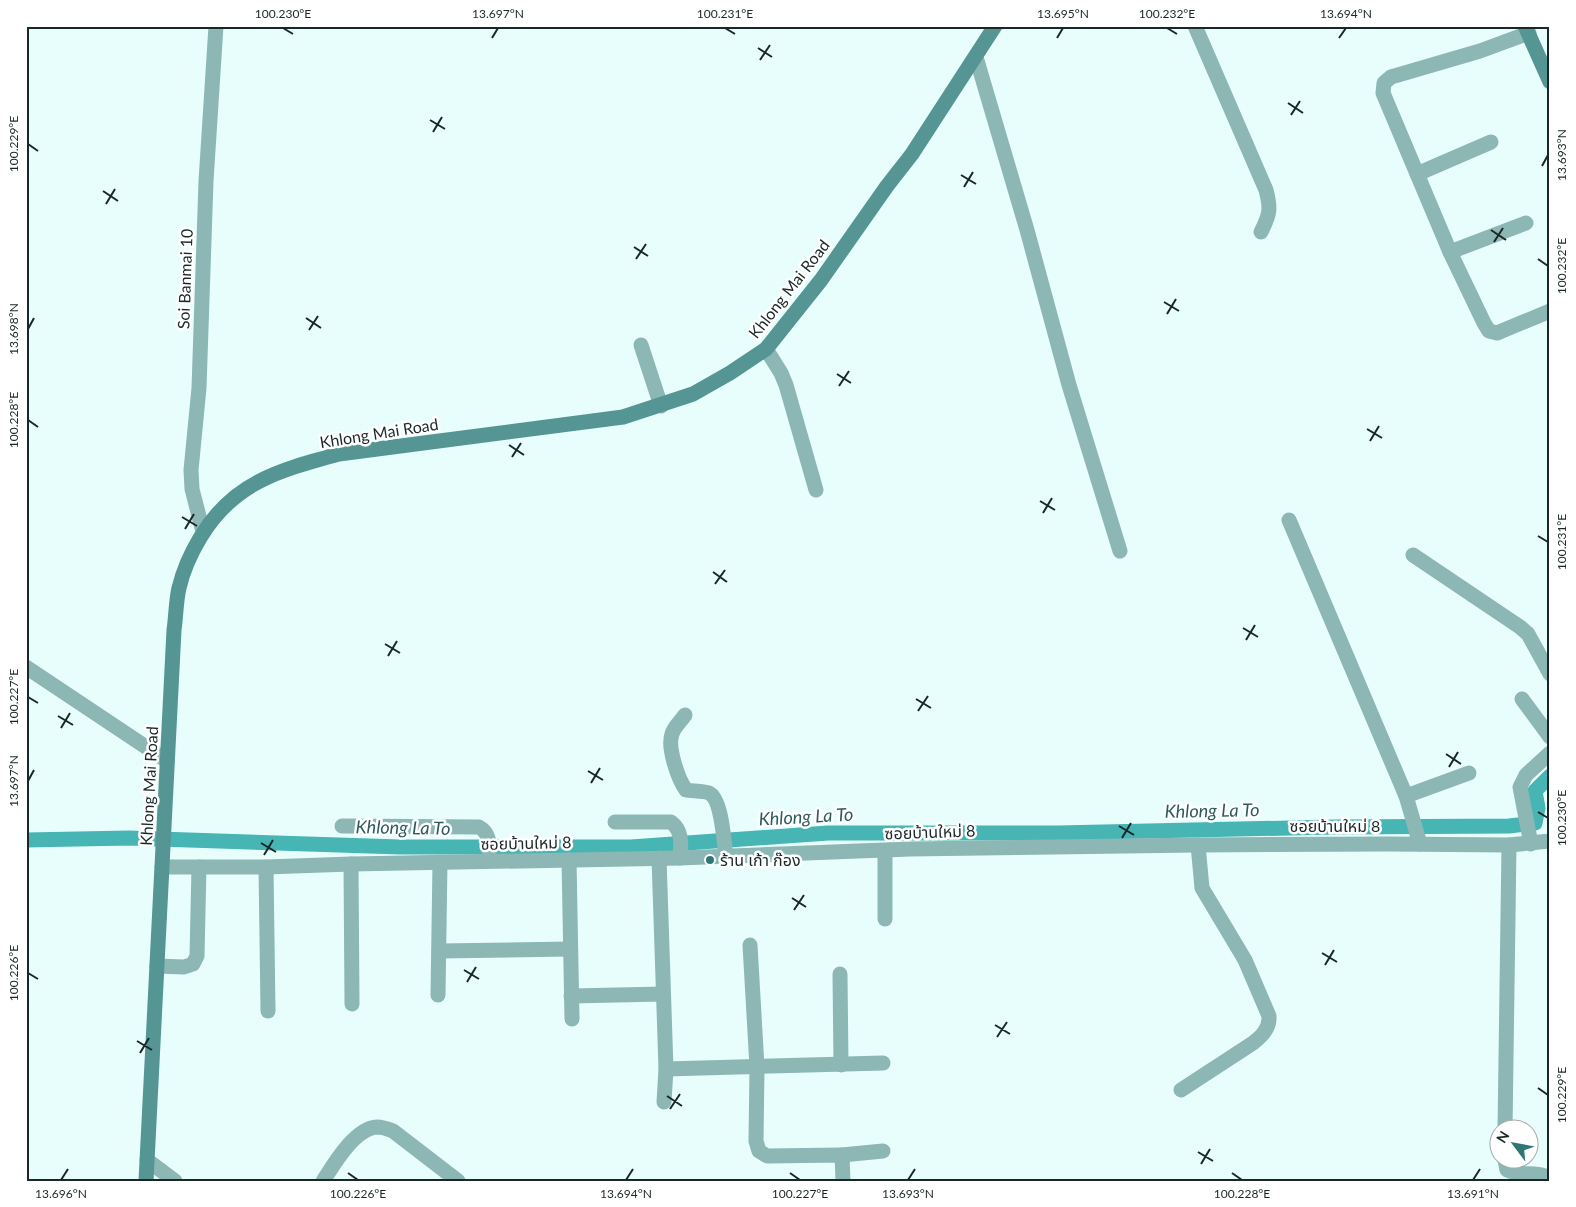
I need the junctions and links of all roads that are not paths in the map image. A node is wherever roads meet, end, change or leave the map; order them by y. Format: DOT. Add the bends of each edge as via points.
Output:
graph roads {
  1 [pos="216,26"];
  2 [pos="995,26"];
  3 [pos="1195,26"];
  4 [pos="1527,30"];
  5 [pos="976,57"];
  6 [pos="1550,82"];
  7 [pos="1491,142"];
  8 [pos="1417,174"];
  9 [pos="1526,223"];
  10 [pos="1261,232"];
  11 [pos="1450,252"];
  12 [pos="1550,311"];
  13 [pos="641,345"];
  14 [pos="766,349"];
  15 [pos="661,406"];
  16 [pos="816,490"];
  17 [pos="1289,520"];
  18 [pos="203,532"];
  19 [pos="1120,552"];
  20 [pos="1413,555"];
  21 [pos="26,667"];
  22 [pos="1550,674"];
  23 [pos="1522,699"];
  24 [pos="685,715"];
  25 [pos="1550,737"];
  26 [pos="1550,753"];
  27 [pos="167,762"];
  28 [pos="1469,773"];
  29 [pos="1406,796"];
  30 [pos="615,822"];
  31 [pos="342,826"];
  32 [pos="1529,831"];
  33 [pos="1416,832"];
  34 [pos="1550,841"];
  35 [pos="725,845"];
  36 [pos="1198,845"];
  37 [pos="1509,845"];
  38 [pos="680,848"];
  39 [pos="489,850"];
  40 [pos="885,851"];
  41 [pos="659,858"];
  42 [pos="569,860"];
  43 [pos="162,861"];
  44 [pos="440,862"];
  45 [pos="351,864"];
  46 [pos="199,867"];
  47 [pos="266,867"];
  48 [pos="885,919"];
  49 [pos="750,945"];
  50 [pos="570,949"];
  51 [pos="439,951"];
  52 [pos="157,966"];
  53 [pos="840,974"];
  54 [pos="663,994"];
  55 [pos="438,995"];
  56 [pos="571,996"];
  57 [pos="352,1004"];
  58 [pos="268,1011"];
  59 [pos="572,1019"];
  60 [pos="883,1063"];
  61 [pos="841,1065"];
  62 [pos="757,1067"];
  63 [pos="666,1069"];
  64 [pos="1181,1090"];
  65 [pos="664,1102"];
  66 [pos="1505,1120"];
  67 [pos="883,1151"];
  68 [pos="842,1156"];
  69 [pos="147,1160"];
  70 [pos="1506,1170"];
  71 [pos="451,1179"];
  72 [pos="146,1181"];
  73 [pos="175,1181"];
  74 [pos="323,1181"];
  75 [pos="843,1181"];
  76 [pos="1548,1181"];
  1 -- 18 [label="street, Soi Banmai 10" via="206,181 199,388 191,470 192,489"];
  2 -- 5 [label="street, Khlong Mai Road"];
  3 -- 10 [label="street" via="1266,190 1269,217"];
  4 -- 6 [label="street"];
  4 -- 8 [label="street" via="1480,52 1391,77 1384,83 1383,93"];
  5 -- 14 [label="street, Khlong Mai Road" via="822,280"];
  5 -- 19 [label="street"];
  7 -- 8 [label="street"];
  8 -- 11 [label="street"];
  9 -- 11 [label="street"];
  11 -- 12 [label="street" via="1489,331 1497,334"];
  13 -- 15 [label="street"];
  14 -- 15 [label="street, Khlong Mai Road" via="693,394"];
  14 -- 16 [label="street" via="782,373"];
  15 -- 18 [label="street, Khlong Mai Road" via="623,417 339,454 300,464 247,487 211,519"];
  17 -- 29 [label="street"];
  18 -- 27 [label="street, Khlong Mai Road" via="191,553 179,587"];
  20 -- 22 [label="street" via="1520,627 1528,634"];
  21 -- 27 [label="street"];
  23 -- 25 [label="street"];
  24 -- 35 [label="street" via="672,732 670,742 678,775 686,790 708,792 716,799"];
  26 -- 32 [label="street" via="1526,774 1520,787"];
  27 -- 43 [label="street, Khlong Mai Road"];
  28 -- 29 [label="street"];
  29 -- 33 [label="street"];
  30 -- 38 [label="street" via="672,822 678,827"];
  31 -- 39 [label="street" via="479,827 485,830"];
  32 -- 34 [label="street, ซอยบ้านใหม่ 8"];
  32 -- 37 [label="street, ซอยบ้านใหม่ 8"];
  33 -- 36 [label="street, ซอยบ้านใหม่ 8"];
  33 -- 37 [label="street, ซอยบ้านใหม่ 8"];
  35 -- 38 [label="street, ซอยบ้านใหม่ 8"];
  35 -- 40 [label="street, ซอยบ้านใหม่ 8"];
  36 -- 40 [label="street, ซอยบ้านใหม่ 8"];
  36 -- 64 [label="street" via="1202,888 1245,960 1270,1022 1263,1035 1253,1043"];
  37 -- 66 [label="street"];
  38 -- 41 [label="street, ซอยบ้านใหม่ 8"];
  39 -- 42 [label="street, ซอยบ้านใหม่ 8"];
  39 -- 44 [label="street, ซอยบ้านใหม่ 8"];
  40 -- 48 [label="street"];
  41 -- 42 [label="street, ซอยบ้านใหม่ 8"];
  41 -- 54 [label="street"];
  42 -- 50 [label="street"];
  43 -- 46 [label="street, ซอยบ้านใหม่ 8"];
  43 -- 52 [label="street, Khlong Mai Road"];
  44 -- 45 [label="street, ซอยบ้านใหม่ 8"];
  44 -- 51 [label="street"];
  45 -- 47 [label="street, ซอยบ้านใหม่ 8"];
  45 -- 57 [label="street"];
  46 -- 47 [label="street, ซอยบ้านใหม่ 8"];
  46 -- 52 [label="street" via="197,956 193,964 184,967"];
  47 -- 58 [label="street"];
  49 -- 62 [label="street"];
  50 -- 51 [label="street"];
  50 -- 56 [label="street"];
  51 -- 55 [label="street"];
  52 -- 69 [label="street, Khlong Mai Road"];
  53 -- 61 [label="street"];
  54 -- 56 [label="street"];
  54 -- 63 [label="street"];
  56 -- 59 [label="street"];
  60 -- 61 [label="street"];
  61 -- 62 [label="street"];
  62 -- 63 [label="street"];
  62 -- 68 [label="street" via="756,1141 759,1151 767,1156"];
  63 -- 65 [label="street"];
  67 -- 68 [label="street"];
  68 -- 75 [label="street"];
  69 -- 72 [label="street, Khlong Mai Road"];
  69 -- 73 [label="street"];
  70 -- 76 [label="street" via="1537,1173"];
  71 -- 74 [label="street" via="392,1131 376,1127 362,1132 350,1143"];
}
